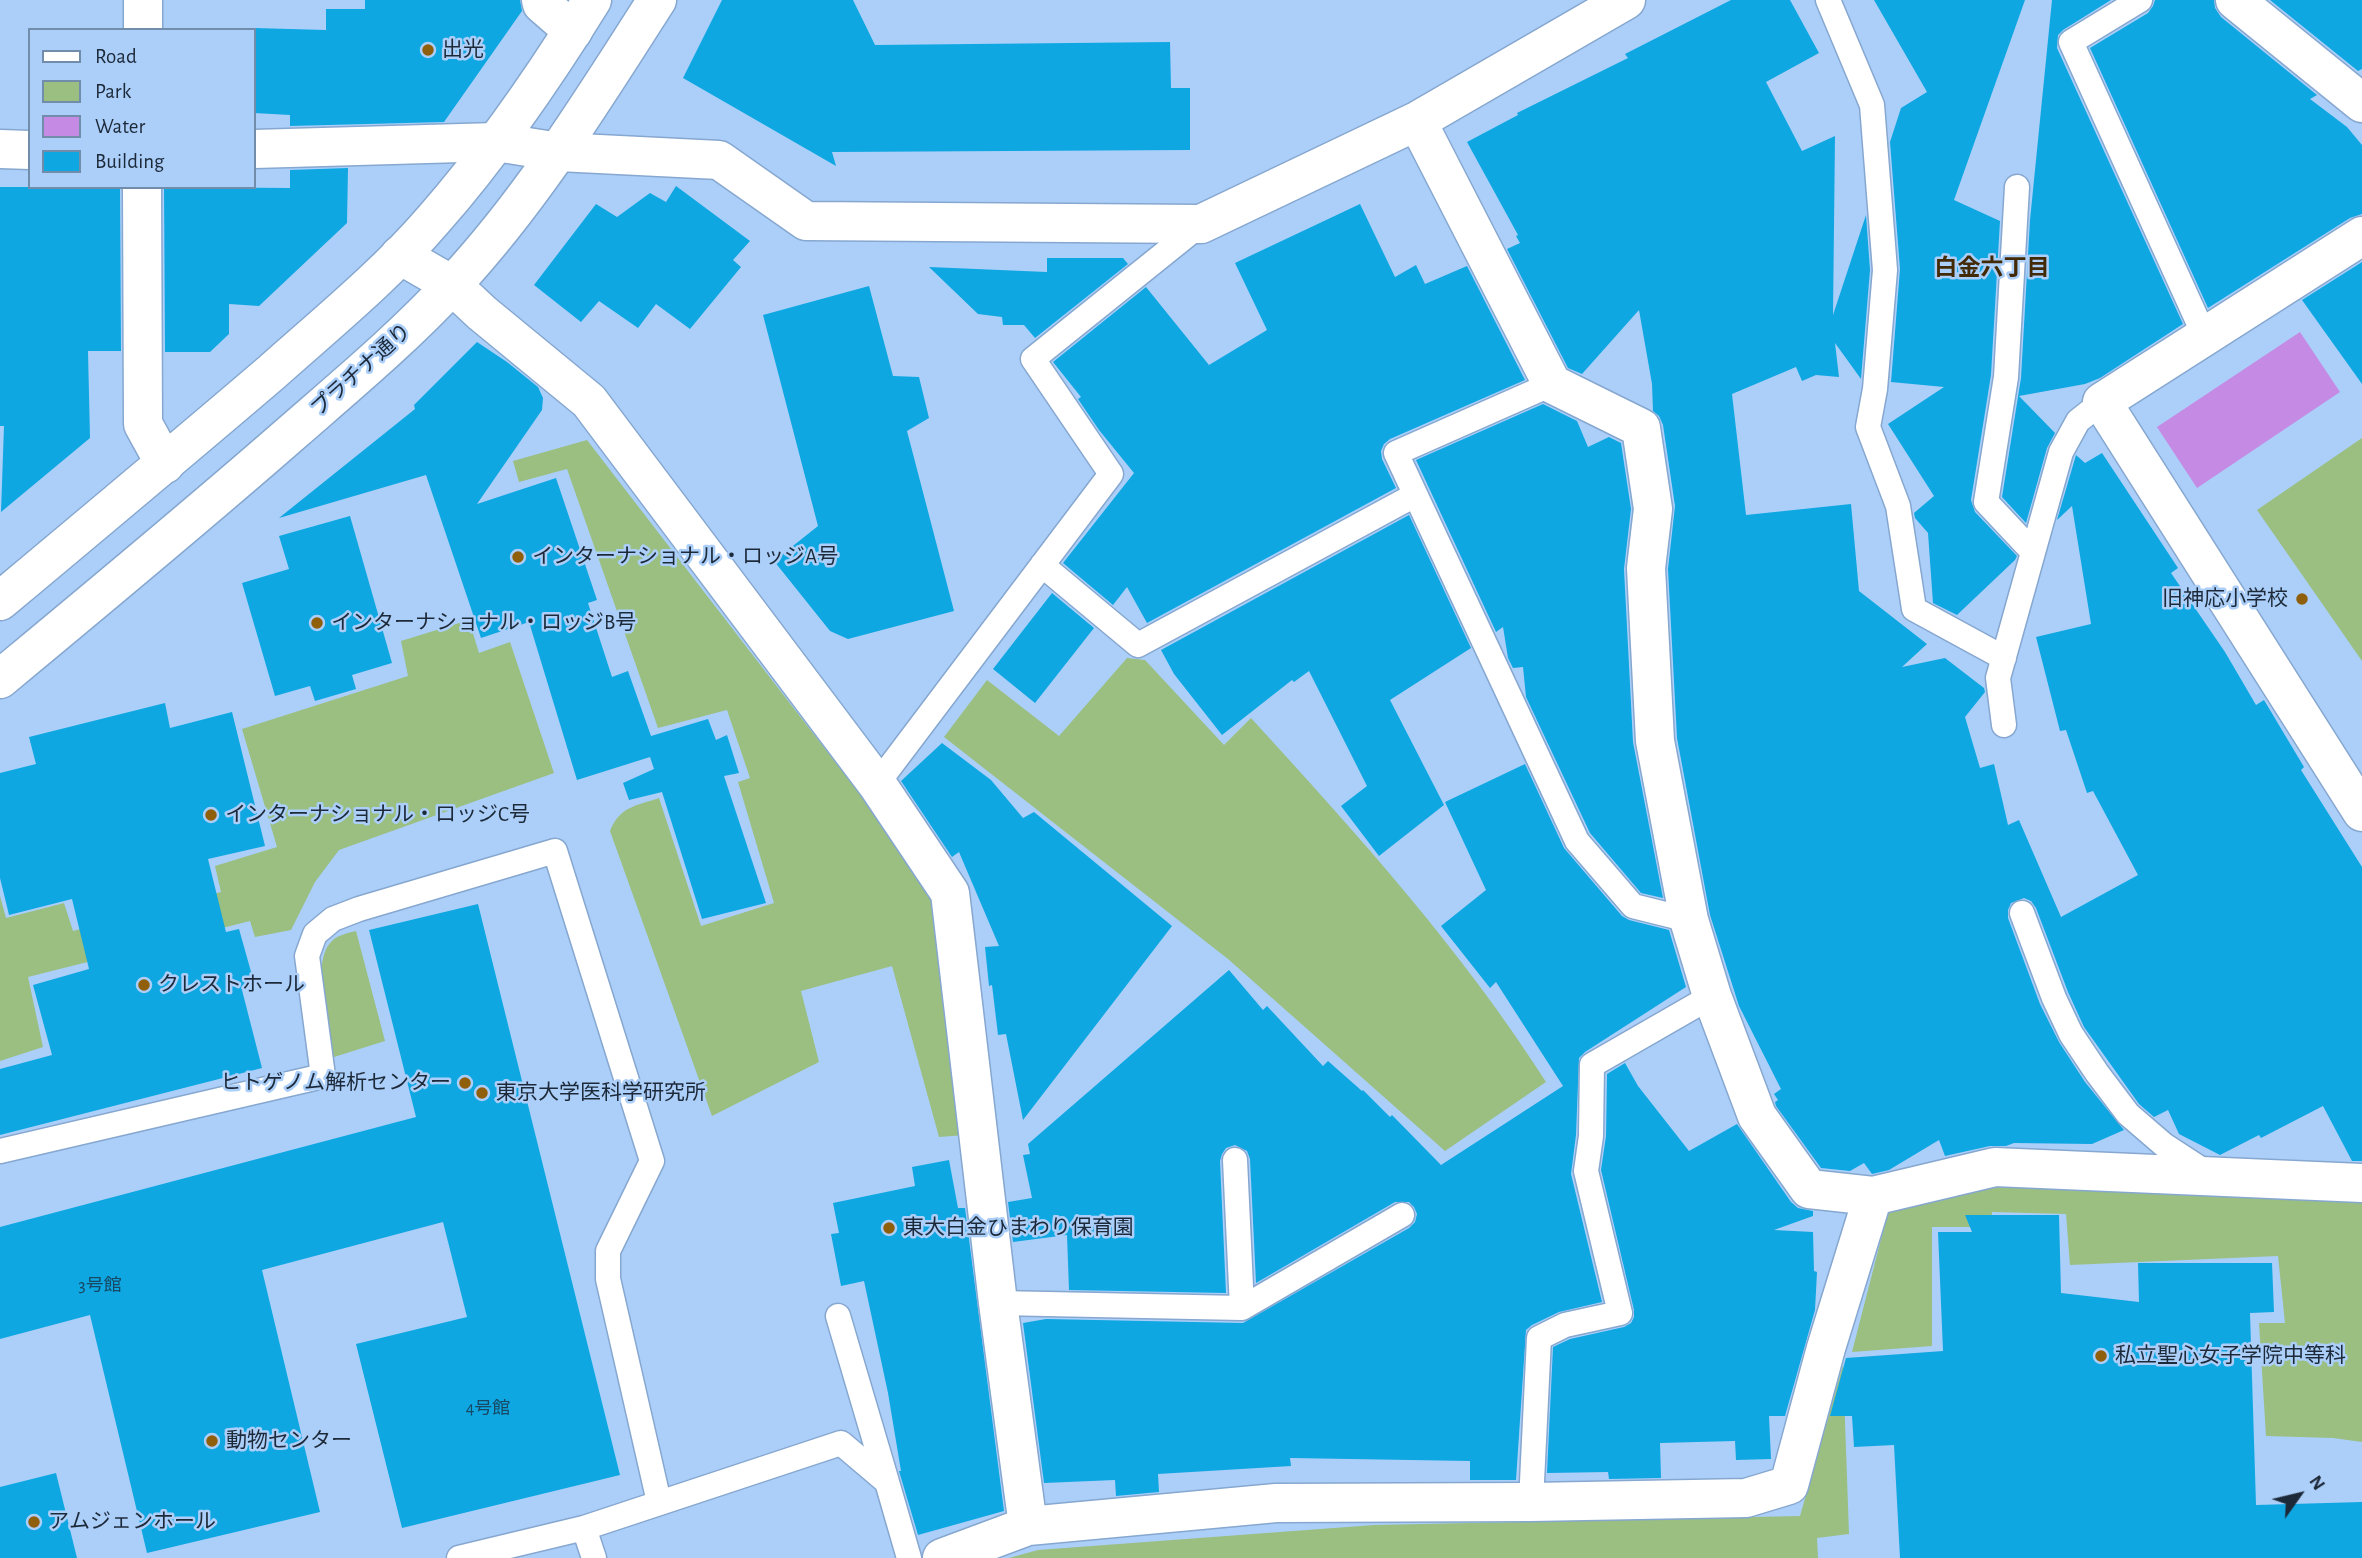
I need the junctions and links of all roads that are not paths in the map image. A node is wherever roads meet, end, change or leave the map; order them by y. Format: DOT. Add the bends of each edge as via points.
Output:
graph roads {
  1 [pos="143,0"];
  2 [pos="541,0"];
  3 [pos="657,0"];
  4 [pos="1626,0"];
  5 [pos="1828,0"];
  6 [pos="2140,0"];
  7 [pos="2235,0"];
  8 [pos="583,16"];
  9 [pos="143,28"];
  10 [pos="2362,103"];
  11 [pos="1417,121"];
  12 [pos="496,142"];
  13 [pos="0,149"];
  14 [pos="256,149"];
  15 [pos="28,150"];
  16 [pos="559,152"];
  17 [pos="2017,187"];
  18 [pos="142,189"];
  19 [pos="1201,224"];
  20 [pos="2362,236"];
  21 [pos="400,255"];
  22 [pos="452,285"];
  23 [pos="2205,337"];
  24 [pos="1552,384"];
  25 [pos="2102,402"];
  26 [pos="165,464"];
  27 [pos="1415,495"];
  28 [pos="2033,552"];
  29 [pos="1042,565"];
  30 [pos="0,601"];
  31 [pos="2004,658"];
  32 [pos="0,679"];
  33 [pos="2004,725"];
  34 [pos="877,785"];
  35 [pos="2362,812"];
  36 [pos="2022,913"];
  37 [pos="1689,920"];
  38 [pos="1712,996"];
  39 [pos="0,1151"];
  40 [pos="1235,1160"];
  41 [pos="2214,1177"];
  42 [pos="2362,1183"];
  43 [pos="1873,1196"];
  44 [pos="1402,1215"];
  45 [pos="998,1303"];
  46 [pos="1242,1308"];
  47 [pos="838,1316"];
  48 [pos="887,1482"];
  49 [pos="659,1502"];
  50 [pos="1531,1502"];
  51 [pos="1028,1526"];
  52 [pos="584,1528"];
  53 [pos="459,1558"];
  54 [pos="594,1558"];
  55 [pos="909,1558"];
  56 [pos="942,1558"];
  1 -- 9 [label="street"];
  2 -- 8 [label="street"];
  3 -- 16 [label="street, プラチナ通り"];
  4 -- 11 [label="street"];
  5 -- 31 [label="lane" via="1872,106 1885,270 1868,427 1898,506 1914,609"];
  6 -- 23 [label="lane" via="2071,42"];
  7 -- 10 [label="street"];
  8 -- 12 [label="street"];
  11 -- 19 [label="street"];
  11 -- 24 [label="street"];
  12 -- 14 [label="street"];
  12 -- 16 [label="street"];
  12 -- 21 [label="street"];
  13 -- 15 [label="street"];
  16 -- 19 [label="street" via="719,160 806,221"];
  16 -- 22 [label="street, プラチナ通り"];
  17 -- 28 [label="lane" via="2006,377 1986,502"];
  18 -- 26 [label="street" via="143,424"];
  19 -- 29 [label="lane" via="1033,359 1111,474"];
  20 -- 23 [label="street"];
  21 -- 22 [label="street"];
  21 -- 26 [label="street"];
  22 -- 32 [label="street, プラチナ通り" via="372,363 198,515"];
  22 -- 34 [label="street" via="589,401"];
  23 -- 25 [label="street"];
  24 -- 27 [label="lane" via="1396,453"];
  24 -- 37 [label="street" via="1641,428 1653,509 1646,568 1655,741"];
  25 -- 28 [label="lane" via="2078,421 2061,452"];
  25 -- 35 [label="street"];
  26 -- 30 [label="street"];
  27 -- 29 [label="lane" via="1138,645"];
  27 -- 37 [label="lane" via="1577,841 1633,906"];
  28 -- 31 [label="lane"];
  29 -- 34 [label="lane"];
  31 -- 33 [label="lane" via="1998,678"];
  34 -- 45 [label="street" via="950,893"];
  36 -- 41 [label="lane" via="2054,998 2097,1073 2128,1114 2164,1145"];
  37 -- 38 [label="street"];
  38 -- 43 [label="street" via="1757,1116 1809,1189"];
  38 -- 50 [label="lane" via="1592,1065 1586,1171 1620,1313 1565,1325 1539,1338"];
  39 -- 49 [label="lane" via="323,1076 306,956 315,934 334,919 359,909 555,851 652,1161 608,1251 608,1279"];
  40 -- 46 [label="lane"];
  41 -- 42 [label="street"];
  41 -- 43 [label="street" via="1995,1167"];
  43 -- 50 [label="street" via="1789,1485 1746,1498"];
  44 -- 46 [label="lane"];
  45 -- 46 [label="lane"];
  45 -- 51 [label="street"];
  47 -- 48 [label="lane"];
  48 -- 49 [label="lane" via="841,1443"];
  48 -- 55 [label="lane"];
  49 -- 52 [label="lane"];
  50 -- 51 [label="street" via="1276,1503"];
  51 -- 56 [label="street"];
  52 -- 53 [label="lane"];
  52 -- 54 [label="lane"];
}
